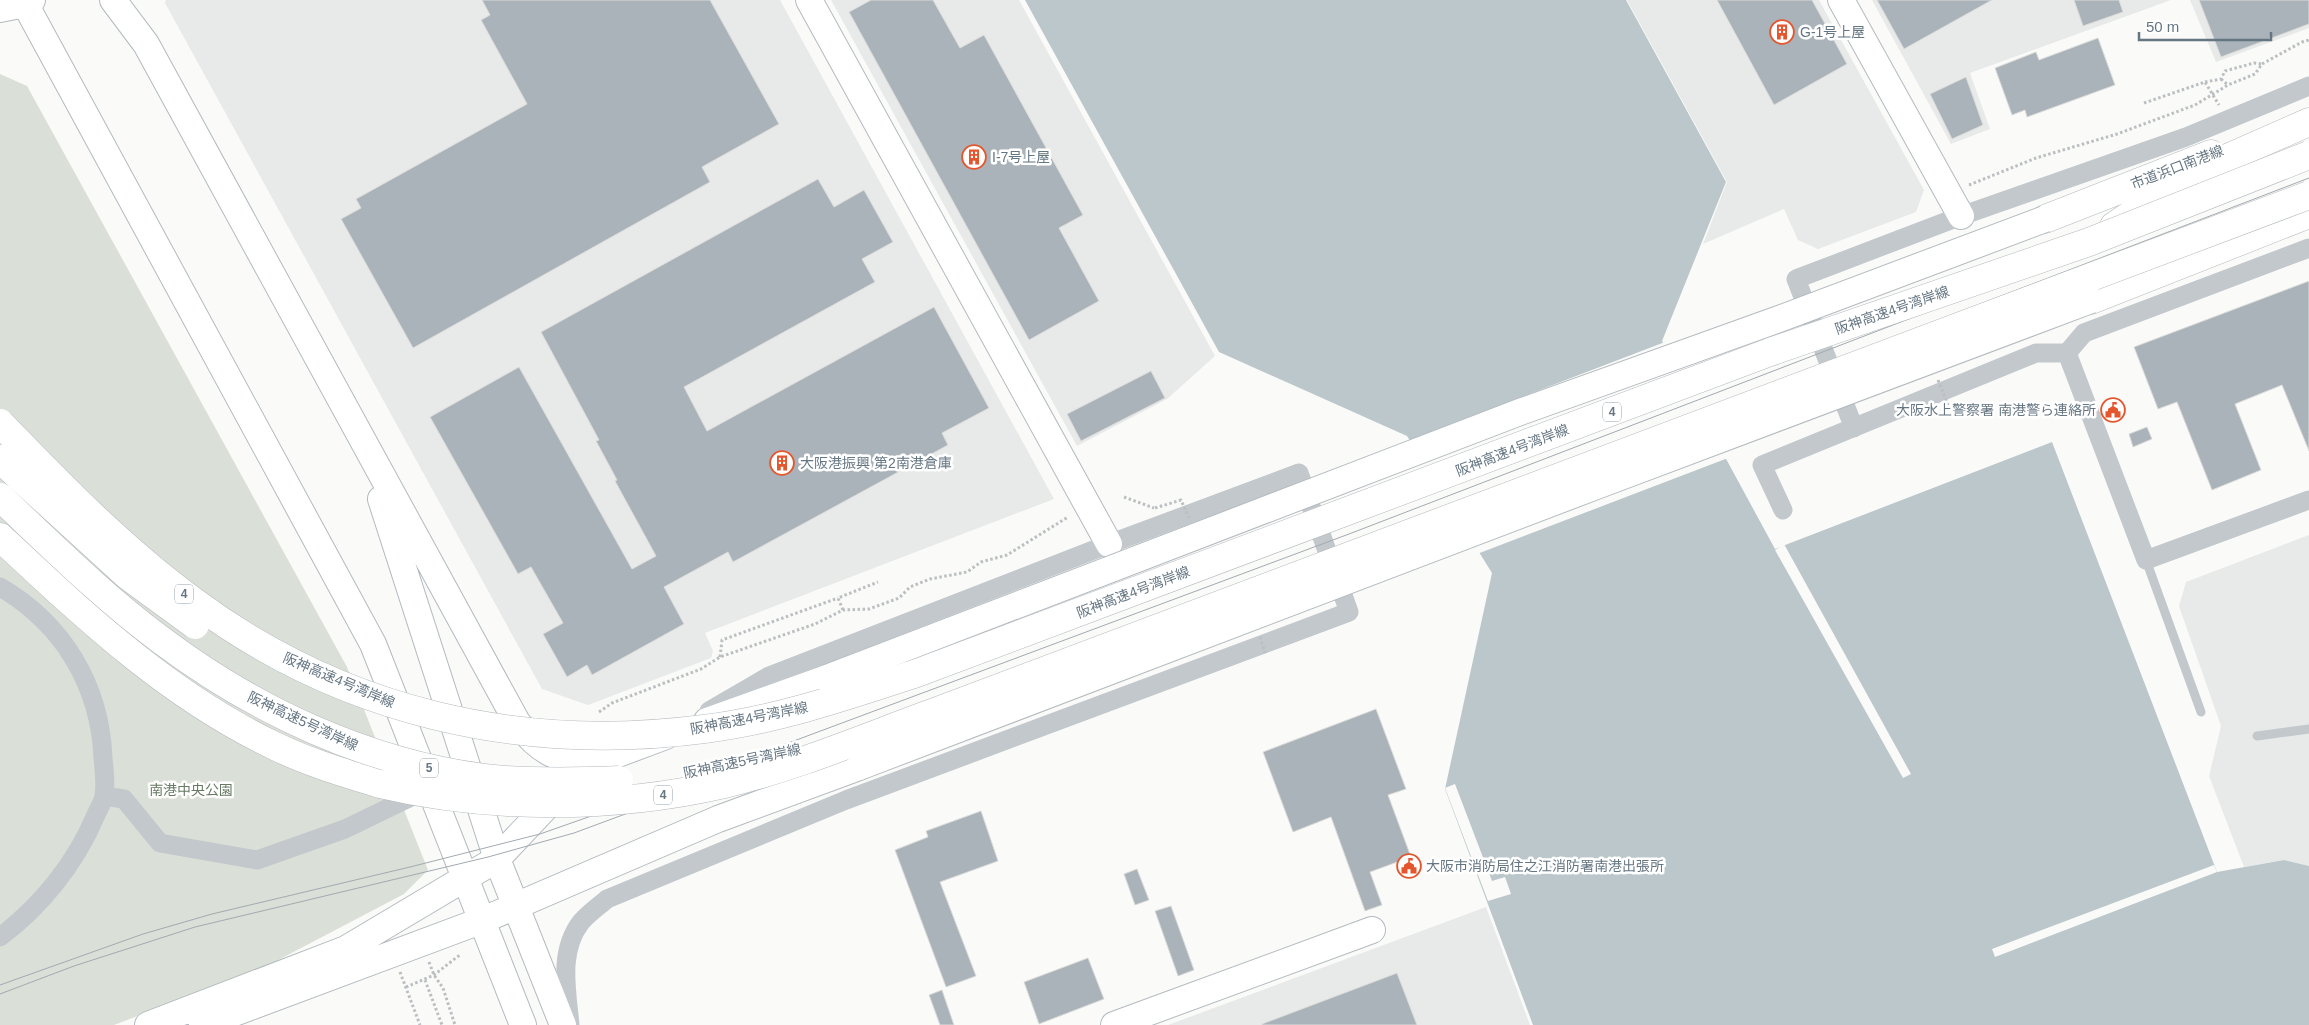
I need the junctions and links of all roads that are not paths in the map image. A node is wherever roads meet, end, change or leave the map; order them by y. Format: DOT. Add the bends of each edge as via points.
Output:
graph roads {
  1 [pos="113,0"];
  2 [pos="809,0"];
  3 [pos="1841,0"];
  4 [pos="26,1"];
  5 [pos="0,10"];
  6 [pos="2309,86"];
  7 [pos="2309,116"];
  8 [pos="2309,122"];
  9 [pos="2309,155"];
  10 [pos="2309,195"];
  11 [pos="2309,214"];
  12 [pos="1960,216"];
  13 [pos="2045,219"];
  14 [pos="2090,242"];
  15 [pos="2309,248"];
  16 [pos="2091,300"];
  17 [pos="2066,354"];
  18 [pos="0,423"];
  19 [pos="1854,428"];
  20 [pos="361,436"];
  21 [pos="0,459"];
  22 [pos="0,497"];
  23 [pos="2309,500"];
  24 [pos="1783,510"];
  25 [pos="0,537"];
  26 [pos="1109,544"];
  27 [pos="2146,560"];
  28 [pos="0,587"];
  29 [pos="918,673"];
  30 [pos="935,712"];
  31 [pos="2202,712"];
  32 [pos="2309,729"];
  33 [pos="2257,736"];
  34 [pos="662,738"];
  35 [pos="599,761"];
  36 [pos="104,796"];
  37 [pos="409,798"];
  38 [pos="497,859"];
  39 [pos="467,879"];
  40 [pos="516,905"];
  41 [pos="483,920"];
  42 [pos="1372,930"];
  43 [pos="0,937"];
  44 [pos="148,1025"];
  45 [pos="202,1025"];
  46 [pos="523,1025"];
  47 [pos="563,1025"];
  48 [pos="570,1025"];
  49 [pos="1114,1025"];
  1 -- 20 [label="street" via="146,44"];
  2 -- 26 [label="street"];
  3 -- 12 [label="street"];
  4 -- 5 [label="street"];
  4 -- 39 [label="street" via="374,644"];
  6 -- 12 [label="street" via="2186,137"];
  7 -- 13 [label="main road, 市道浜口南港線"];
  8 -- 14 [label="main road, bridge" via="2191,174"];
  9 -- 14 [label="main road, 阪神高速4号湾岸線 / 4, bridge"];
  10 -- 30 [label="main road, 4, bridge"];
  11 -- 16 [label="main road"];
  12 -- 19 [label="street" via="1796,279"];
  13 -- 34 [label="street, bridge" via="1520,412 827,678"];
  14 -- 29 [label="main road, 阪神高速4号湾岸線 / 4, bridge" via="1770,352"];
  15 -- 17 [label="street" via="2084,333"];
  16 -- 40 [label="street, bridge" via="860,768 718,819"];
  17 -- 19 [label="street" via="2036,353"];
  17 -- 27 [label="street"];
  18 -- 29 [label="main road, 阪神高速4号湾岸線 / 4, bridge" via="149,567 233,628 273,653 313,672 444,719 545,734 624,736 678,732 783,714"];
  19 -- 24 [label="street" via="1762,466"];
  20 -- 35 [label="street" via="530,741 547,753 579,761"];
  20 -- 38 [label="street"];
  21 -- 29 [label="main road, 阪神高速5号湾岸線, bridge" via="128,576 242,655 348,706 433,733 551,748 704,740 807,715"];
  22 -- 30 [label="main road, 阪神高速5号湾岸線 / 5, bridge" via="104,594 190,661 256,700 328,736 413,765 518,781 632,780 725,766"];
  23 -- 27 [label="street"];
  25 -- 30 [label="main road, 4, bridge" via="104,634 217,714 308,760 410,791 471,800 534,802 604,800 682,792 759,774"];
  26 -- 34 [label="street" via="769,676"];
  26 -- 48 [label="street" via="1299,473 1348,612 846,800 607,899 582,921 570,940 565,966"];
  27 -- 31 [label="lane"];
  28 -- 36 [label="street" via="49,626 80,665 96,707 102,736"];
  32 -- 33 [label="lane"];
  34 -- 35 [label="street"];
  35 -- 38 [label="street" via="578,774"];
  36 -- 37 [label="street" via="124,799 160,842 257,860 345,829"];
  36 -- 43 [label="street" via="84,843 52,888"];
  38 -- 39 [label="street"];
  38 -- 40 [label="street"];
  39 -- 41 [label="street"];
  39 -- 44 [label="street" via="430,897 346,949"];
  40 -- 41 [label="street"];
  40 -- 47 [label="street"];
  41 -- 45 [label="street"];
  41 -- 46 [label="street"];
  42 -- 49 [label="street"];
}
